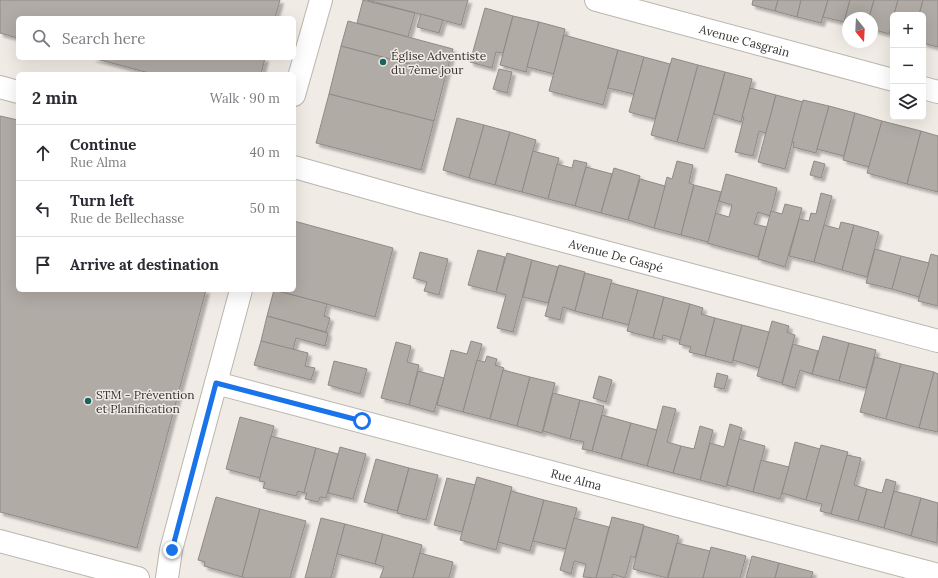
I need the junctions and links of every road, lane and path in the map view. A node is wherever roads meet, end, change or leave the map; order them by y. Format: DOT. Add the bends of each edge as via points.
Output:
graph roads {
  1 [pos="321,0"];
  2 [pos="596,0"];
  3 [pos="890,79"];
  4 [pos="0,88"];
  5 [pos="296,88"];
  6 [pos="926,89"];
  7 [pos="16,92"];
  8 [pos="938,92"];
  9 [pos="296,168"];
  10 [pos="240,292"];
  11 [pos="938,341"];
  12 [pos="216,383"];
  13 [pos="0,541"];
  14 [pos="938,575"];
  15 [pos="138,578"];
  16 [pos="167,578"];
  1 -- 5 [label="street"];
  2 -- 3 [label="street, Avenue Casgrain"];
  4 -- 7 [label="street"];
  6 -- 8 [label="street"];
  9 -- 11 [label="street, Avenue De Gaspé"];
  10 -- 12 [label="street"];
  12 -- 14 [label="street, Rue Alma"];
  12 -- 16 [label="street"];
  13 -- 15 [label="street"];
}
